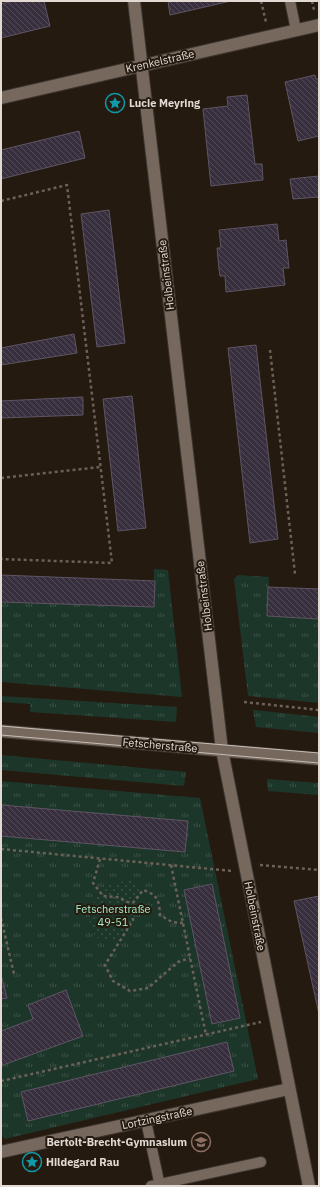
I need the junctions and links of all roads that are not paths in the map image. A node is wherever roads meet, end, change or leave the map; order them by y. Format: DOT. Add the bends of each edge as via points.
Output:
graph roads {
  1 [pos="134,1"];
  2 [pos="290,1"];
  3 [pos="319,25"];
  4 [pos="296,30"];
  5 [pos="141,65"];
  6 [pos="1,98"];
  7 [pos="1,731"];
  8 [pos="222,750"];
  9 [pos="319,759"];
  10 [pos="289,1089"];
  11 [pos="146,1121"];
  12 [pos="1,1152"];
  13 [pos="261,1162"];
  14 [pos="156,1185"];
  15 [pos="309,1186"];
  1 -- 5 [label="street, Holbeinstraße"];
  2 -- 4 [label="lane"];
  3 -- 4 [label="street, Krenkelstraße"];
  4 -- 5 [label="street, Krenkelstraße"];
  5 -- 6 [label="street, Krenkelstraße"];
  5 -- 8 [label="street, Holbeinstraße"];
  7 -- 8 [label="street, Fetscherstraße"];
  8 -- 9 [label="street, Fetscherstraße"];
  8 -- 10 [label="street, Holbeinstraße"];
  10 -- 11 [label="street, Lortzingstraße"];
  10 -- 15 [label="street, Holbeinstraße"];
  11 -- 12 [label="street, Lortzingstraße"];
  11 -- 14 [label="lane"];
  13 -- 14 [label="lane"];
}
